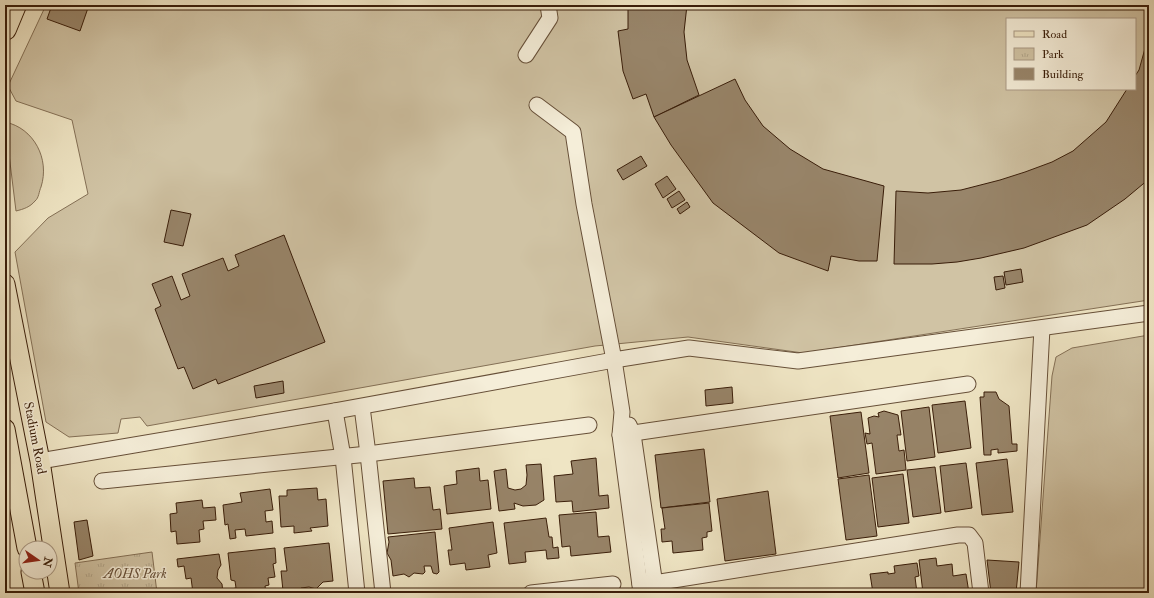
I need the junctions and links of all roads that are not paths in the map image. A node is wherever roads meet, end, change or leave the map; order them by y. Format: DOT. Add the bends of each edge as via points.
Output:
graph roads {
  1 [pos="15,5"];
  2 [pos="548,5"];
  3 [pos="5,29"];
  4 [pos="526,55"];
  5 [pos="537,105"];
  6 [pos="5,284"];
  7 [pos="1149,313"];
  8 [pos="1042,328"];
  9 [pos="614,360"];
  10 [pos="968,384"];
  11 [pos="362,407"];
  12 [pos="335,411"];
  13 [pos="589,425"];
  14 [pos="5,429"];
  15 [pos="627,434"];
  16 [pos="368,454"];
  17 [pos="343,457"];
  18 [pos="40,461"];
  19 [pos="102,481"];
  20 [pos="26,540"];
  21 [pos="33,580"];
  22 [pos="613,584"];
  23 [pos="648,588"];
  24 [pos="35,593"];
  25 [pos="60,593"];
  26 [pos="357,593"];
  27 [pos="383,593"];
  28 [pos="531,593"];
  29 [pos="981,593"];
  30 [pos="1028,593"];
  1 -- 3 [label="highway"];
  2 -- 4 [label="street" via="550,18"];
  5 -- 9 [label="street" via="573,132"];
  6 -- 18 [label="main road, Stadium Road"];
  7 -- 8 [label="street"];
  8 -- 9 [label="street" via="798,361 688,348"];
  8 -- 30 [label="street"];
  9 -- 11 [label="street"];
  9 -- 15 [label="street"];
  10 -- 15 [label="street"];
  11 -- 12 [label="street"];
  11 -- 16 [label="street"];
  12 -- 17 [label="street"];
  12 -- 18 [label="street"];
  13 -- 16 [label="street"];
  14 -- 20 [label="main road, Stadium Road"];
  15 -- 23 [label="street"];
  16 -- 17 [label="street"];
  16 -- 27 [label="street"];
  17 -- 19 [label="street"];
  17 -- 26 [label="street"];
  18 -- 25 [label="main road, Stadium Road"];
  21 -- 24 [label="main road"];
  22 -- 28 [label="street"];
  23 -- 29 [label="street" via="969,535 975,543"];
}
